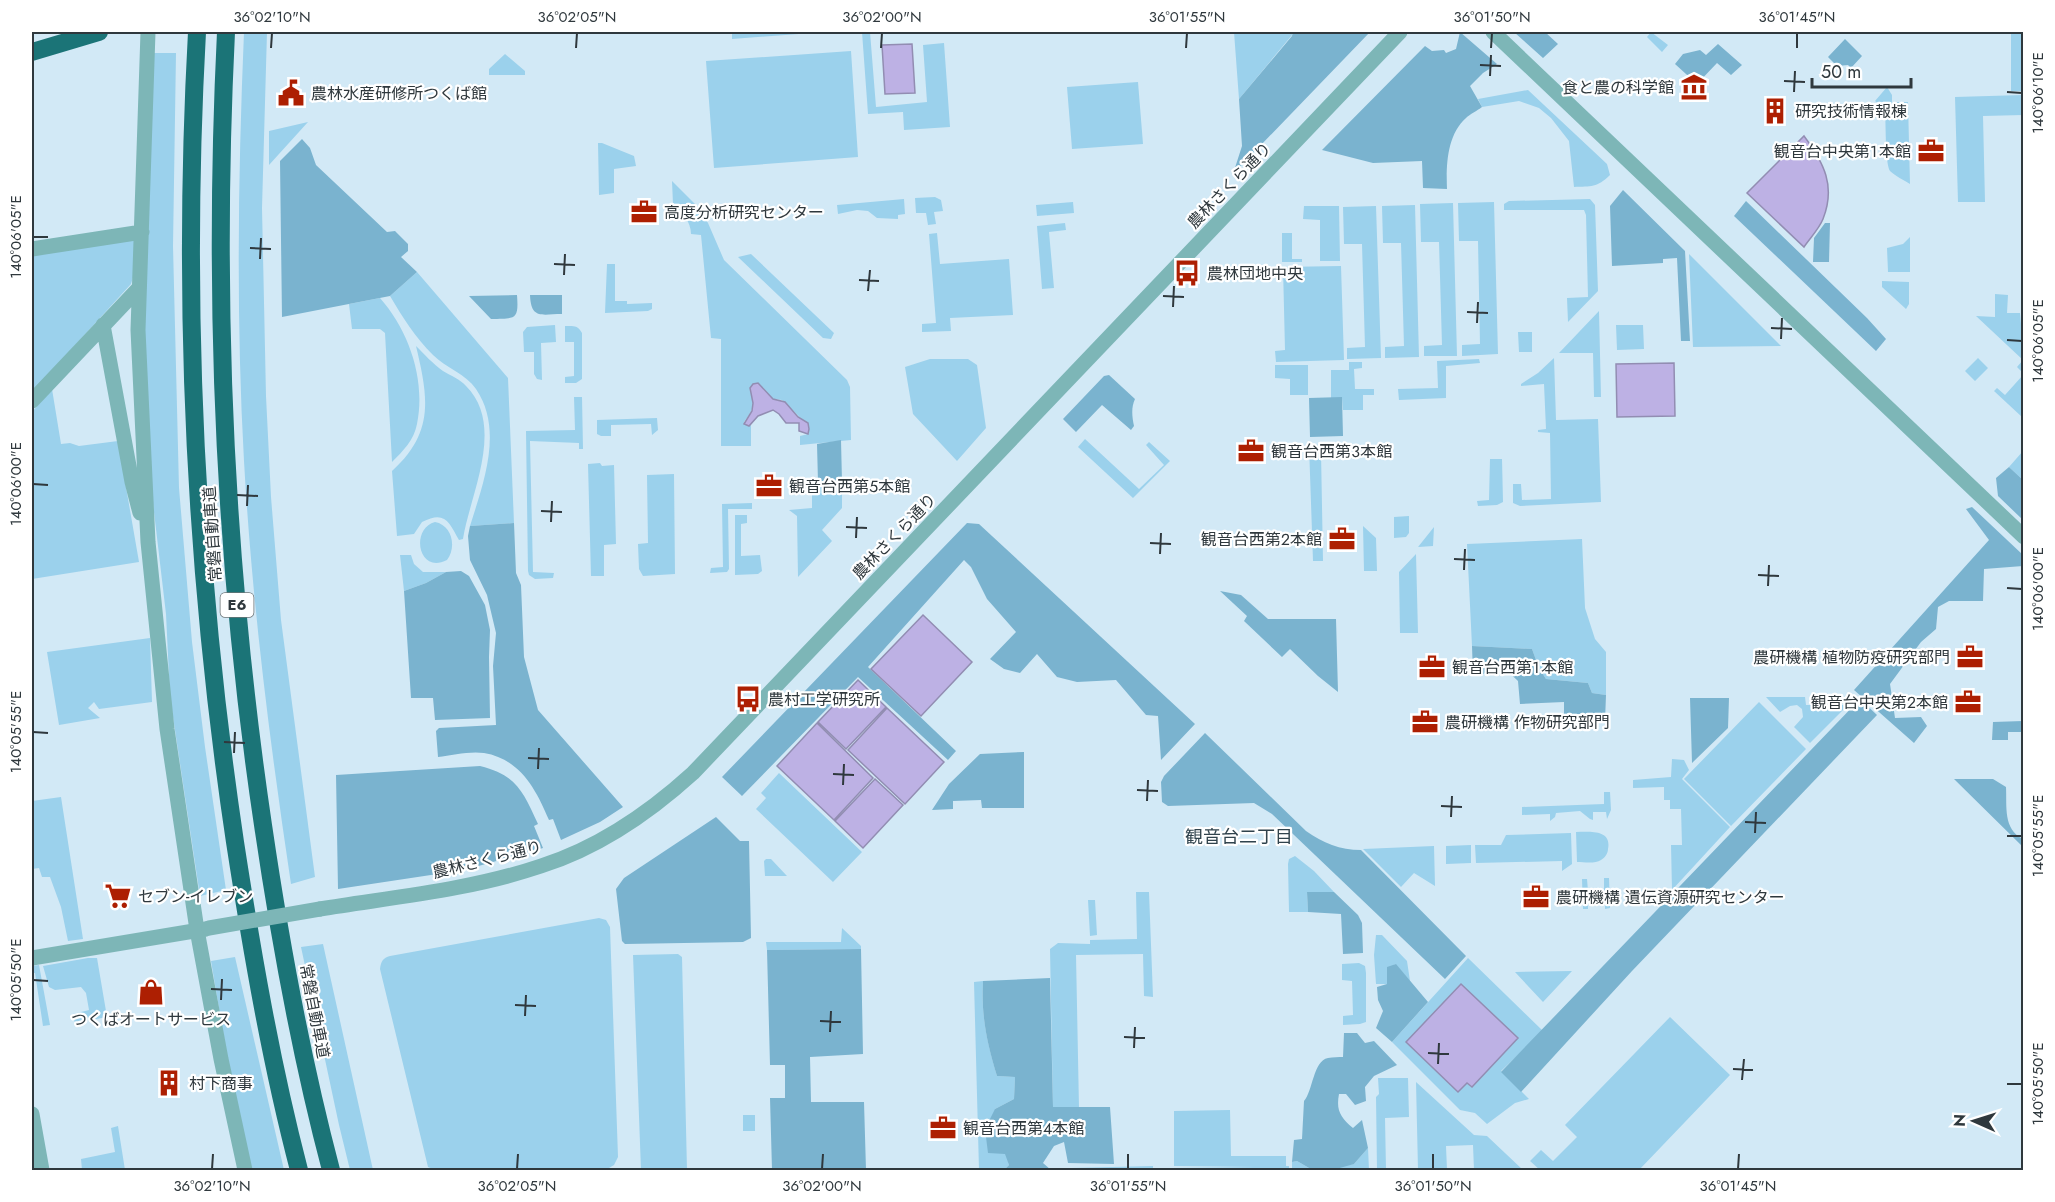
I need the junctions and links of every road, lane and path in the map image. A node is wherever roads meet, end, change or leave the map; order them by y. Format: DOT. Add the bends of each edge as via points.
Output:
graph roads {
  1 [pos="99,32"];
  2 [pos="148,32"];
  3 [pos="197,32"];
  4 [pos="226,32"];
  5 [pos="1401,32"];
  6 [pos="1493,32"];
  7 [pos="32,52"];
  8 [pos="142,232"];
  9 [pos="32,249"];
  10 [pos="139,288"];
  11 [pos="103,325"];
  12 [pos="33,397"];
  13 [pos="2024,537"];
  14 [pos="148,542"];
  15 [pos="203,929"];
  16 [pos="32,958"];
  17 [pos="32,1119"];
  18 [pos="42,1170"];
  19 [pos="245,1170"];
  20 [pos="299,1170"];
  21 [pos="331,1170"];
  1 -- 7 [label="highway"];
  2 -- 8 [label="street"];
  3 -- 20 [label="highway, 常磐自動車道 / E6" via="190,197 192,401 209,640 244,901"];
  4 -- 21 [label="highway, 常磐自動車道 / E6" via="221,297 239,632 273,896"];
  5 -- 15 [label="street, 農林さくら通り, bridge" via="667,796 611,834 543,866 473,884"];
  6 -- 13 [label="street"];
  8 -- 9 [label="street"];
  8 -- 10 [label="street"];
  10 -- 11 [label="street"];
  10 -- 14 [label="street"];
  11 -- 12 [label="street"];
  11 -- 14 [label="street" via="132,482"];
  14 -- 15 [label="street" via="167,729"];
  15 -- 16 [label="street, 農林さくら通り"];
  15 -- 19 [label="street" via="221,1059"];
  17 -- 18 [label="street"];
}
